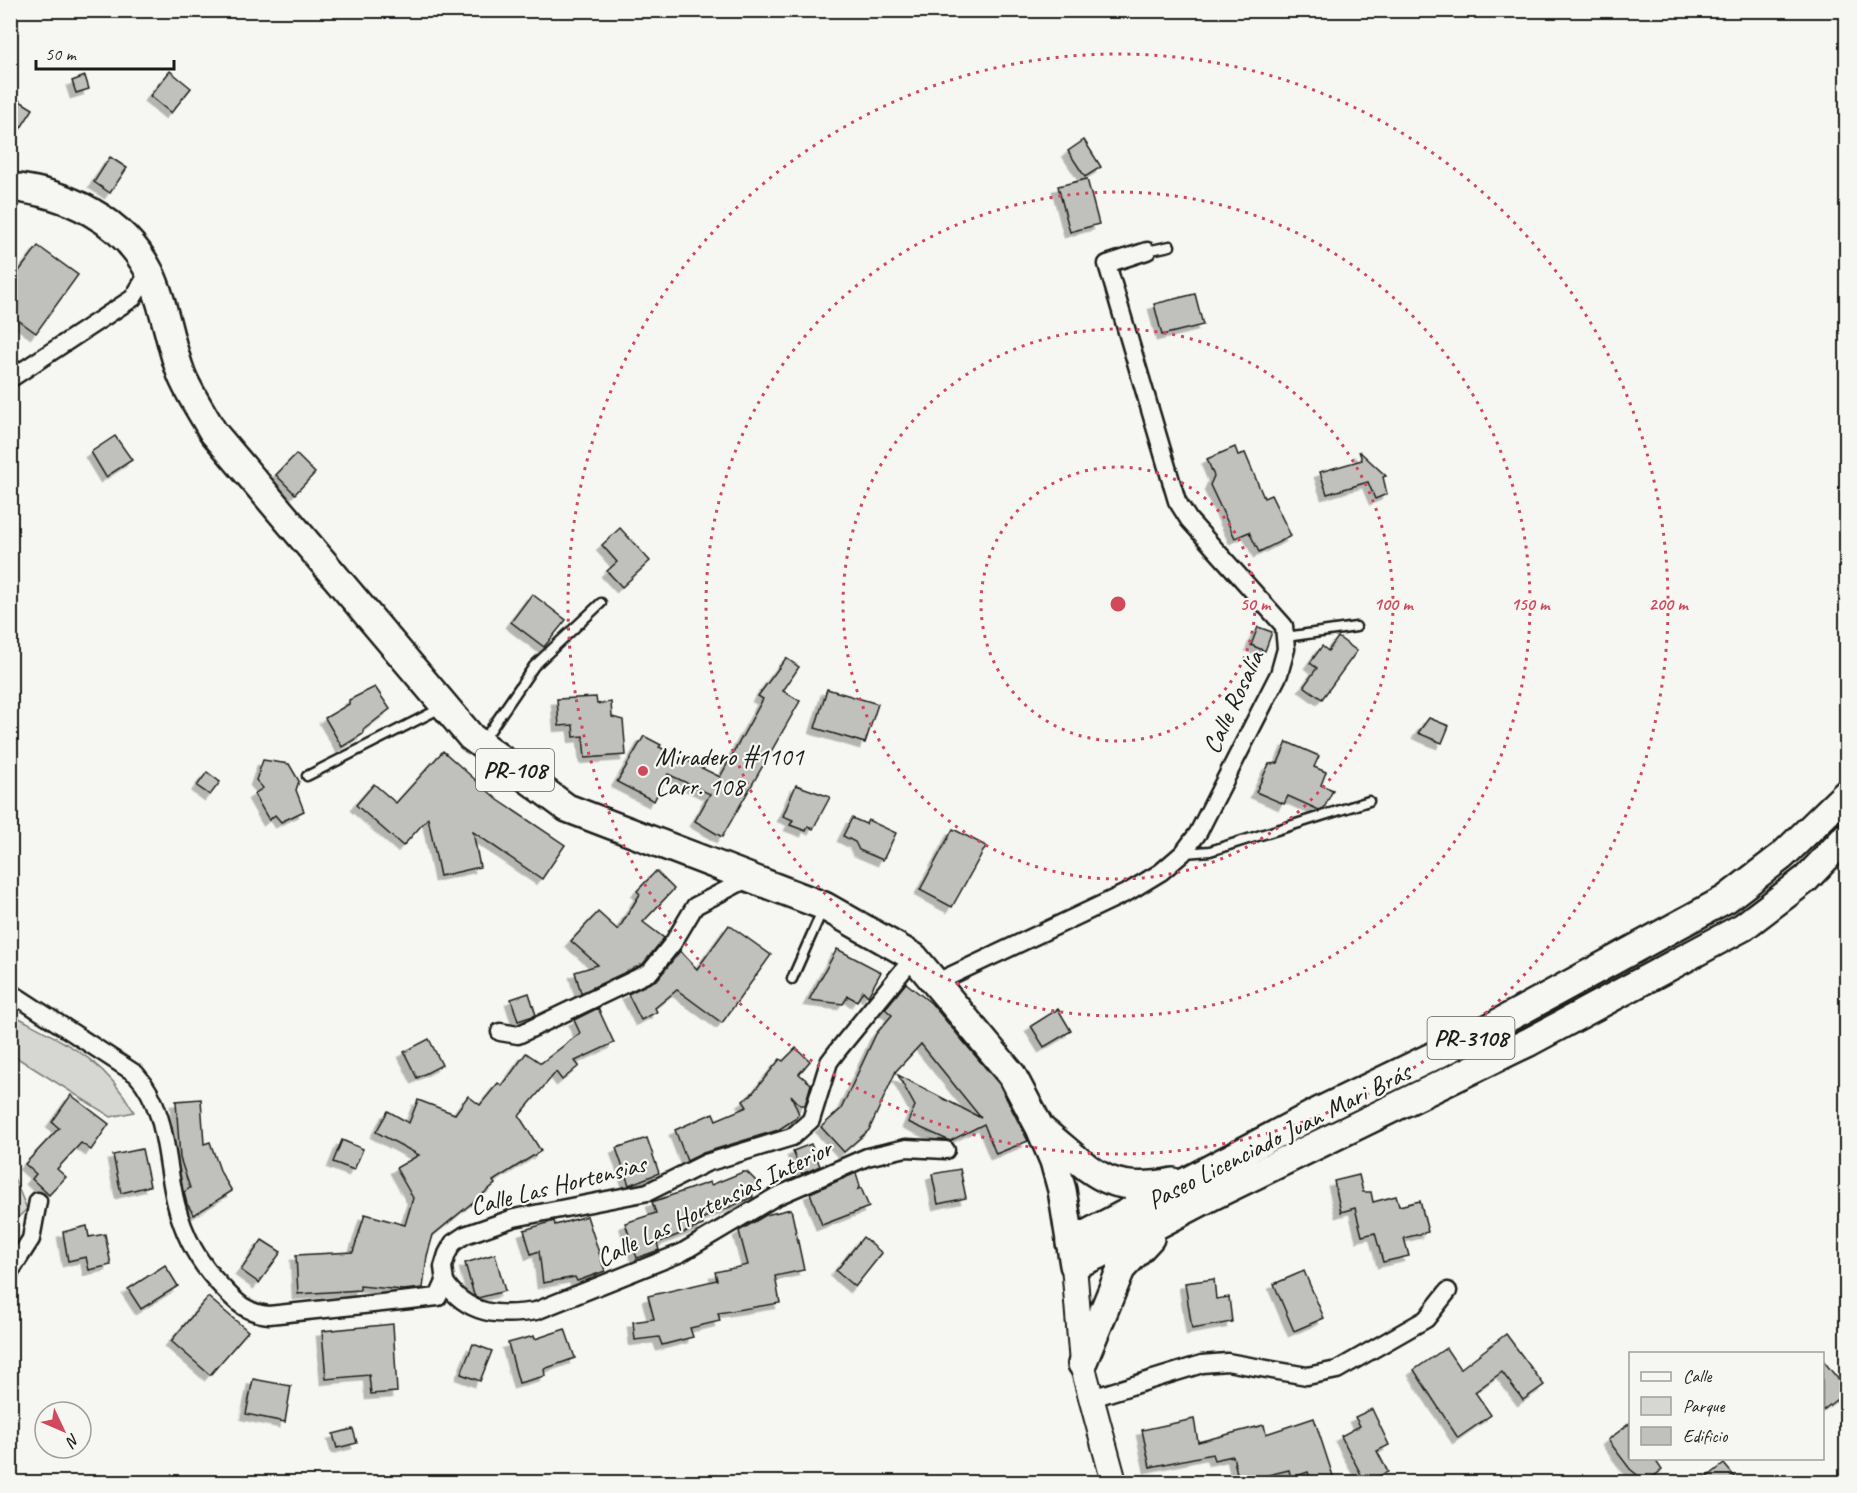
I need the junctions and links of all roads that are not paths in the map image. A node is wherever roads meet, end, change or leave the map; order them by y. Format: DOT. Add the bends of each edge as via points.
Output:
graph roads {
  1 [pos="10,187"];
  2 [pos="1170,246"];
  3 [pos="1147,251"];
  4 [pos="149,273"];
  5 [pos="10,379"];
  6 [pos="601,603"];
  7 [pos="1356,627"];
  8 [pos="1286,637"];
  9 [pos="445,706"];
  10 [pos="481,744"];
  11 [pos="307,776"];
  12 [pos="1846,794"];
  13 [pos="1369,801"];
  14 [pos="1846,837"];
  15 [pos="1183,853"];
  16 [pos="751,878"];
  17 [pos="824,906"];
  18 [pos="914,957"];
  19 [pos="792,979"];
  20 [pos="937,982"];
  21 [pos="10,992"];
  22 [pos="500,1032"];
  23 [pos="1040,1128"];
  24 [pos="946,1149"];
  25 [pos="1192,1178"];
  26 [pos="38,1201"];
  27 [pos="1173,1217"];
  28 [pos="1072,1254"];
  29 [pos="10,1272"];
  30 [pos="445,1282"];
  31 [pos="1448,1291"];
  32 [pos="1082,1364"];
  33 [pos="1092,1398"];
  34 [pos="1114,1482"];
  1 -- 4 [label="main road, PR-108" via="56,195 107,222 135,250"];
  2 -- 3 [label="lane"];
  3 -- 8 [label="street, Calle Rosalía" via="1107,264 1177,501 1189,520 1284,626"];
  4 -- 5 [label="street" via="133,298"];
  4 -- 9 [label="main road, PR-108" via="183,377 213,432"];
  6 -- 10 [label="lane" via="534,666"];
  7 -- 8 [label="lane"];
  8 -- 15 [label="street, Calle Rosalía" via="1279,674 1198,833"];
  9 -- 10 [label="main road, PR-108"];
  9 -- 11 [label="lane"];
  10 -- 16 [label="main road, PR-108" via="567,807"];
  12 -- 25 [label="main road, Paseo Licenciado Juan Mari Brás / PR-3108" via="1782,856 1726,899 1469,1039"];
  13 -- 15 [label="lane" via="1210,851"];
  14 -- 27 [label="main road, Paseo Licenciado Juan Mari Brás / PR-3108" via="1806,879 1743,927 1528,1042"];
  15 -- 20 [label="street, Calle Rosalía" via="1128,892"];
  16 -- 17 [label="main road, PR-108"];
  16 -- 22 [label="street" via="695,906 650,972 518,1035"];
  17 -- 18 [label="main road, PR-108"];
  17 -- 19 [label="lane"];
  18 -- 20 [label="main road, PR-108"];
  18 -- 30 [label="street, Calle Las Hortensias" via="838,1050 830,1062 811,1120 792,1137 706,1162 648,1192 514,1218 465,1235 447,1254 443,1267"];
  20 -- 23 [label="main road, PR-108" via="1012,1075"];
  21 -- 30 [label="street" via="147,1085 157,1106 184,1228 206,1271 240,1306 269,1315 423,1300 438,1297"];
  23 -- 25 [label="main road" via="1100,1177 1124,1185 1145,1187"];
  23 -- 28 [label="main road, PR-108" via="1062,1190"];
  24 -- 30 [label="street, Calle Las Hortensias Interior" via="906,1148 867,1157 775,1197 681,1253 536,1311 487,1311 455,1298"];
  25 -- 28 [label="main road, Paseo Licenciado Juan Mari Brás / PR-3108"];
  26 -- 29 [label="street" via="30,1239"];
  27 -- 28 [label="main road, Paseo Licenciado Juan Mari Brás / PR-3108" via="1109,1250"];
  27 -- 32 [label="main road" via="1120,1269"];
  28 -- 32 [label="main road, PR-108"];
  31 -- 33 [label="street" via="1426,1319 1337,1370 1307,1376 1227,1362 1202,1364"];
  32 -- 33 [label="main road, PR-108"];
  33 -- 34 [label="main road, PR-108"];
}
